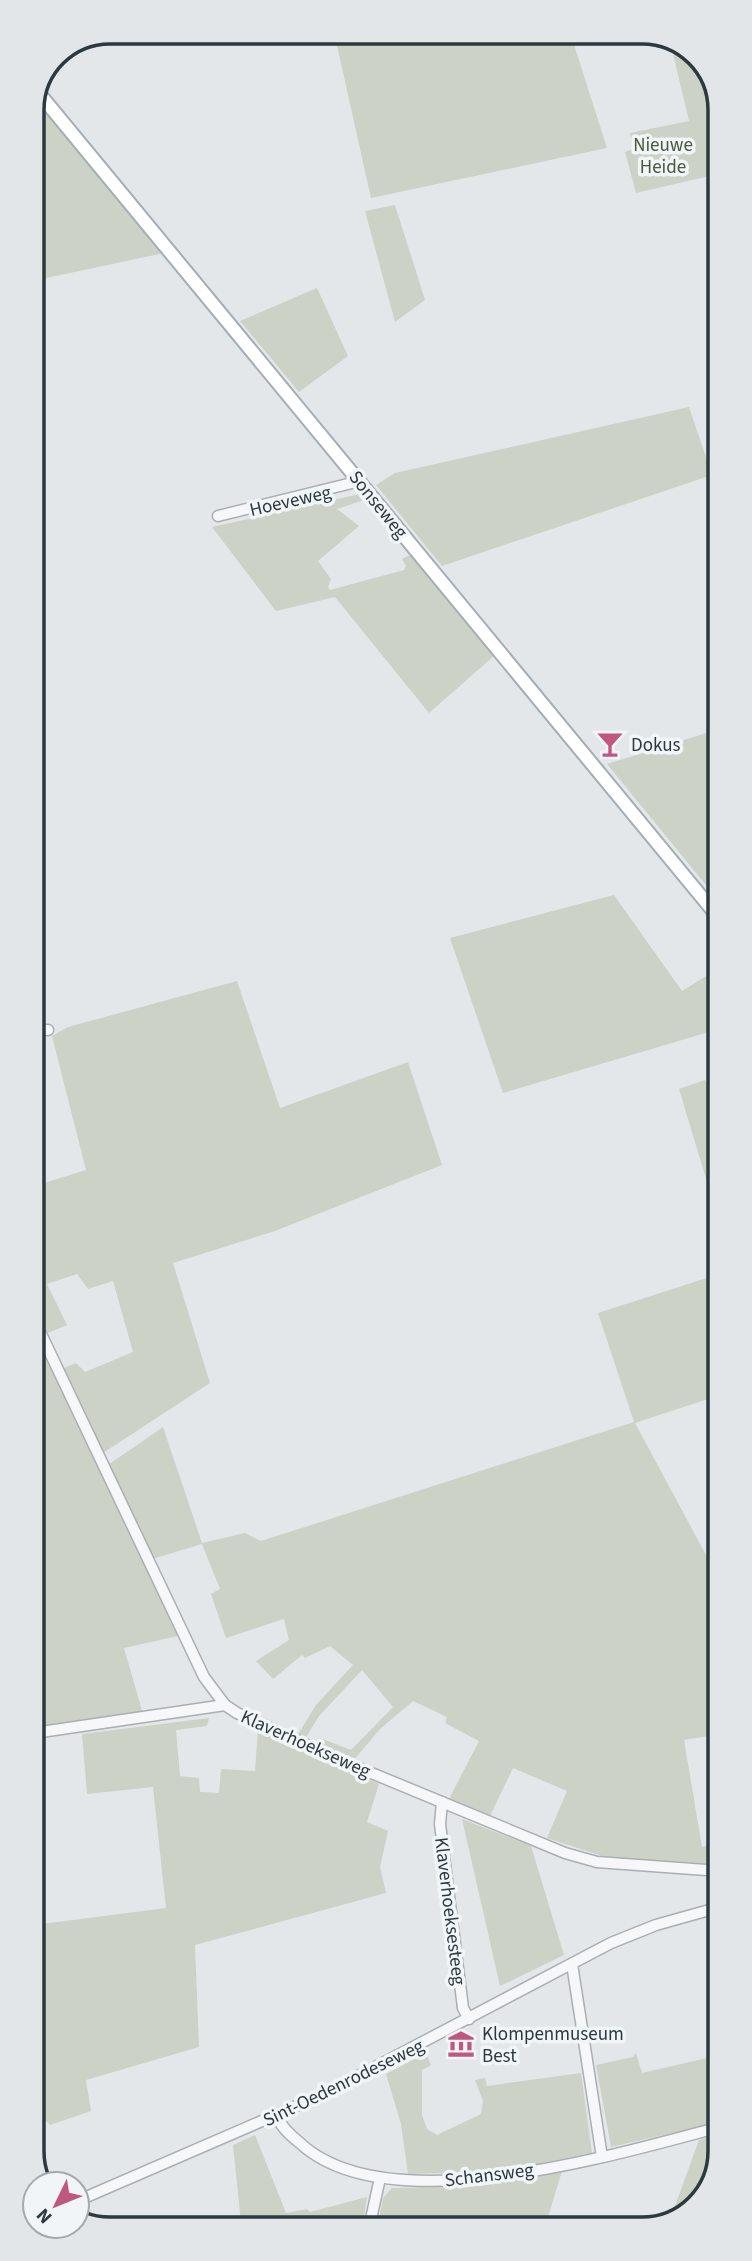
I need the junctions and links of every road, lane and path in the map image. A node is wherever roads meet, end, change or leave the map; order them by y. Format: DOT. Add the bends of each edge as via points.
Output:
graph roads {
  1 [pos="45,100"];
  2 [pos="360,481"];
  3 [pos="218,516"];
  4 [pos="708,905"];
  5 [pos="44,1030"];
  6 [pos="48,1030"];
  7 [pos="44,1340"];
  8 [pos="225,1705"];
  9 [pos="44,1732"];
  10 [pos="442,1802"];
  11 [pos="708,1870"];
  12 [pos="708,1911"];
  13 [pos="572,1964"];
  14 [pos="468,2019"];
  15 [pos="276,2115"];
  16 [pos="708,2130"];
  17 [pos="602,2157"];
  18 [pos="380,2178"];
  19 [pos="91,2195"];
  20 [pos="371,2217"];
  1 -- 2 [label="main road, Sonseweg"];
  2 -- 3 [label="street, Hoeveweg"];
  2 -- 4 [label="main road, Sonseweg"];
  5 -- 6 [label="street"];
  7 -- 8 [label="street, Klaverhoekseweg" via="204,1678"];
  8 -- 9 [label="street"];
  8 -- 10 [label="street, Klaverhoekseweg"];
  10 -- 11 [label="street, Klaverhoekseweg" via="583,1859"];
  10 -- 14 [label="street, Klaverhoeksesteeg" via="442,1837"];
  12 -- 13 [label="street, Sint-Oedenrodeseweg" via="637,1932"];
  13 -- 14 [label="street, Sint-Oedenrodeseweg"];
  13 -- 17 [label="street"];
  14 -- 15 [label="street, Sint-Oedenrodeseweg"];
  15 -- 18 [label="street, Schansweg" via="284,2129 322,2161"];
  15 -- 19 [label="street, Sint-Oedenrodeseweg"];
  16 -- 17 [label="street, Schansweg"];
  17 -- 18 [label="street, Schansweg" via="459,2180"];
  18 -- 20 [label="street"];
}
